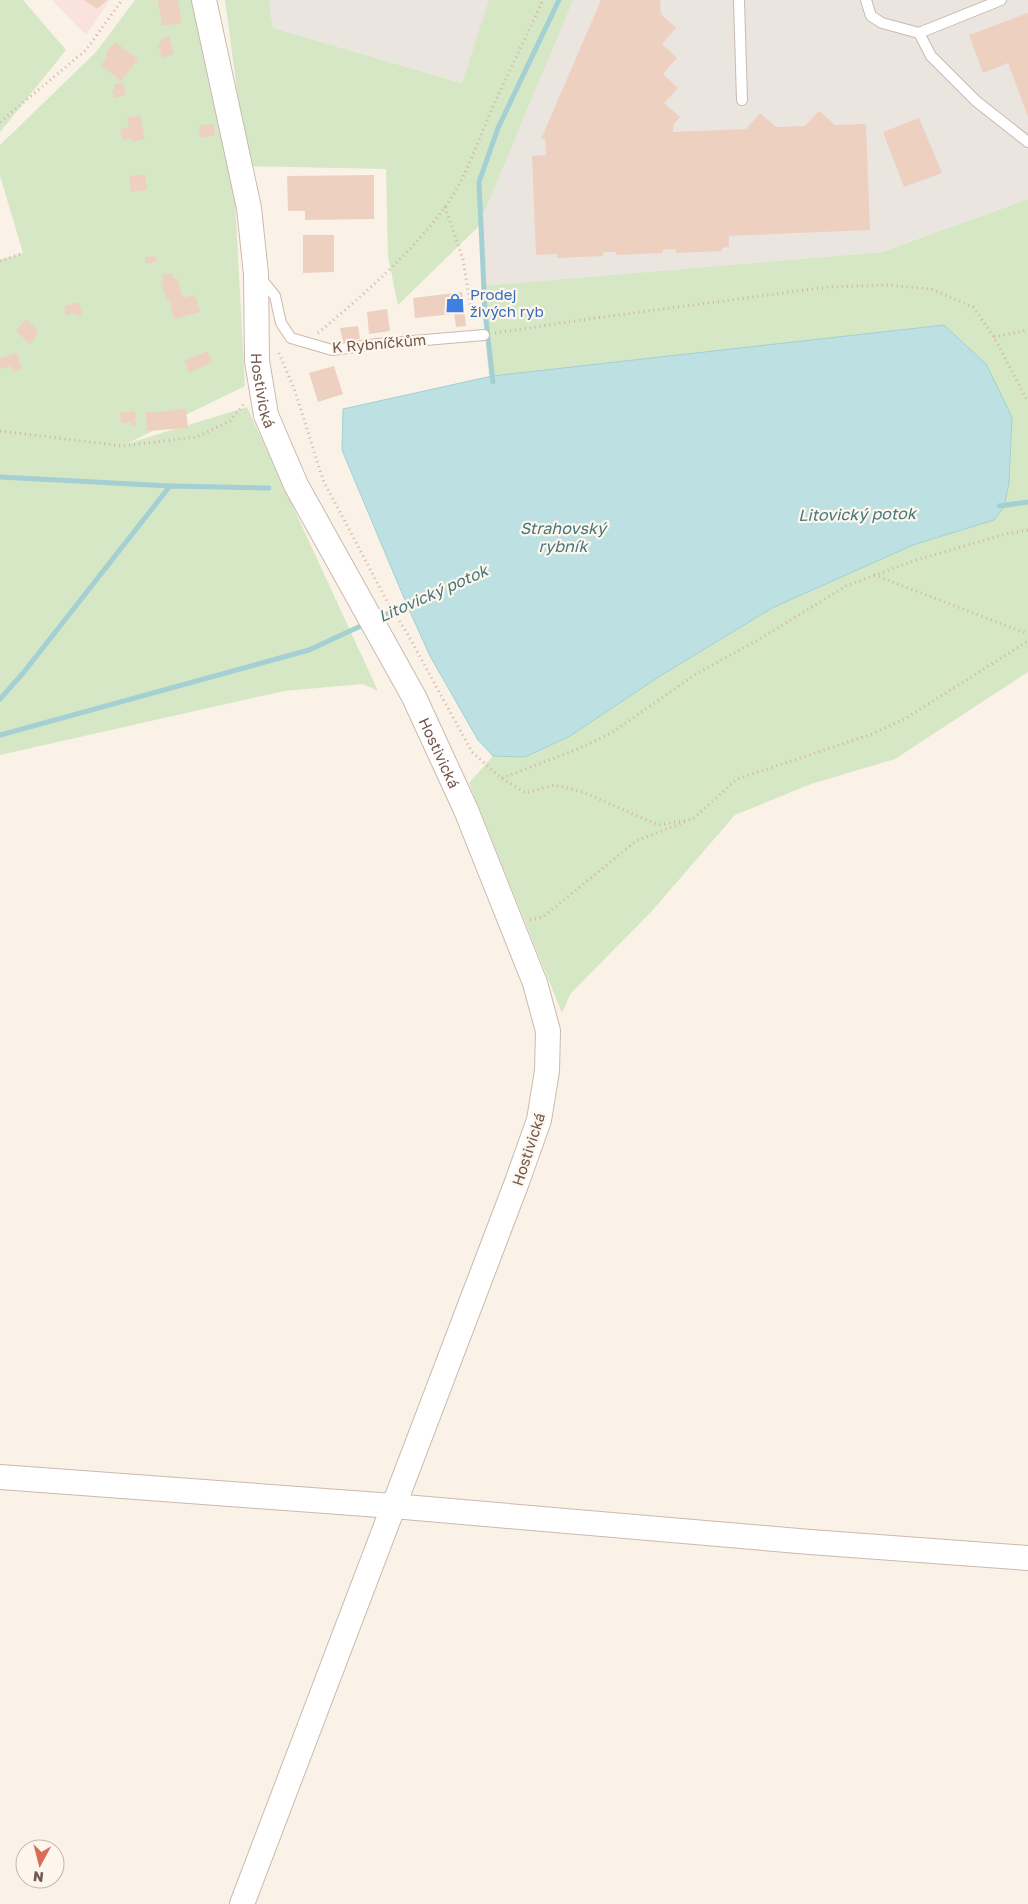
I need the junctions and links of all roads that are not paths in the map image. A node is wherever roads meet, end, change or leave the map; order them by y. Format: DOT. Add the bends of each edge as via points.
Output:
graph roads {
  1 [pos="204,0"];
  2 [pos="739,0"];
  3 [pos="866,0"];
  4 [pos="1002,0"];
  5 [pos="919,34"];
  6 [pos="742,100"];
  7 [pos="1028,142"];
  8 [pos="256,274"];
  9 [pos="484,335"];
  10 [pos="0,1477"];
  11 [pos="393,1506"];
  12 [pos="1028,1558"];
  13 [pos="242,1904"];
  1 -- 8 [label="street, Hostivická" via="249,208"];
  2 -- 6 [label="lane"];
  3 -- 5 [label="lane" via="871,16 882,23"];
  4 -- 5 [label="lane"];
  5 -- 7 [label="lane" via="932,56 976,101"];
  8 -- 9 [label="lane, K Rybníčkům" via="275,296 281,323 291,338 332,350"];
  8 -- 11 [label="street, Hostivická" via="266,415 296,485 414,697 466,810 535,983 548,1032 547,1071 539,1120"];
  10 -- 11 [label="street"];
  11 -- 12 [label="street"];
  11 -- 13 [label="street, Hostivická"];
}
